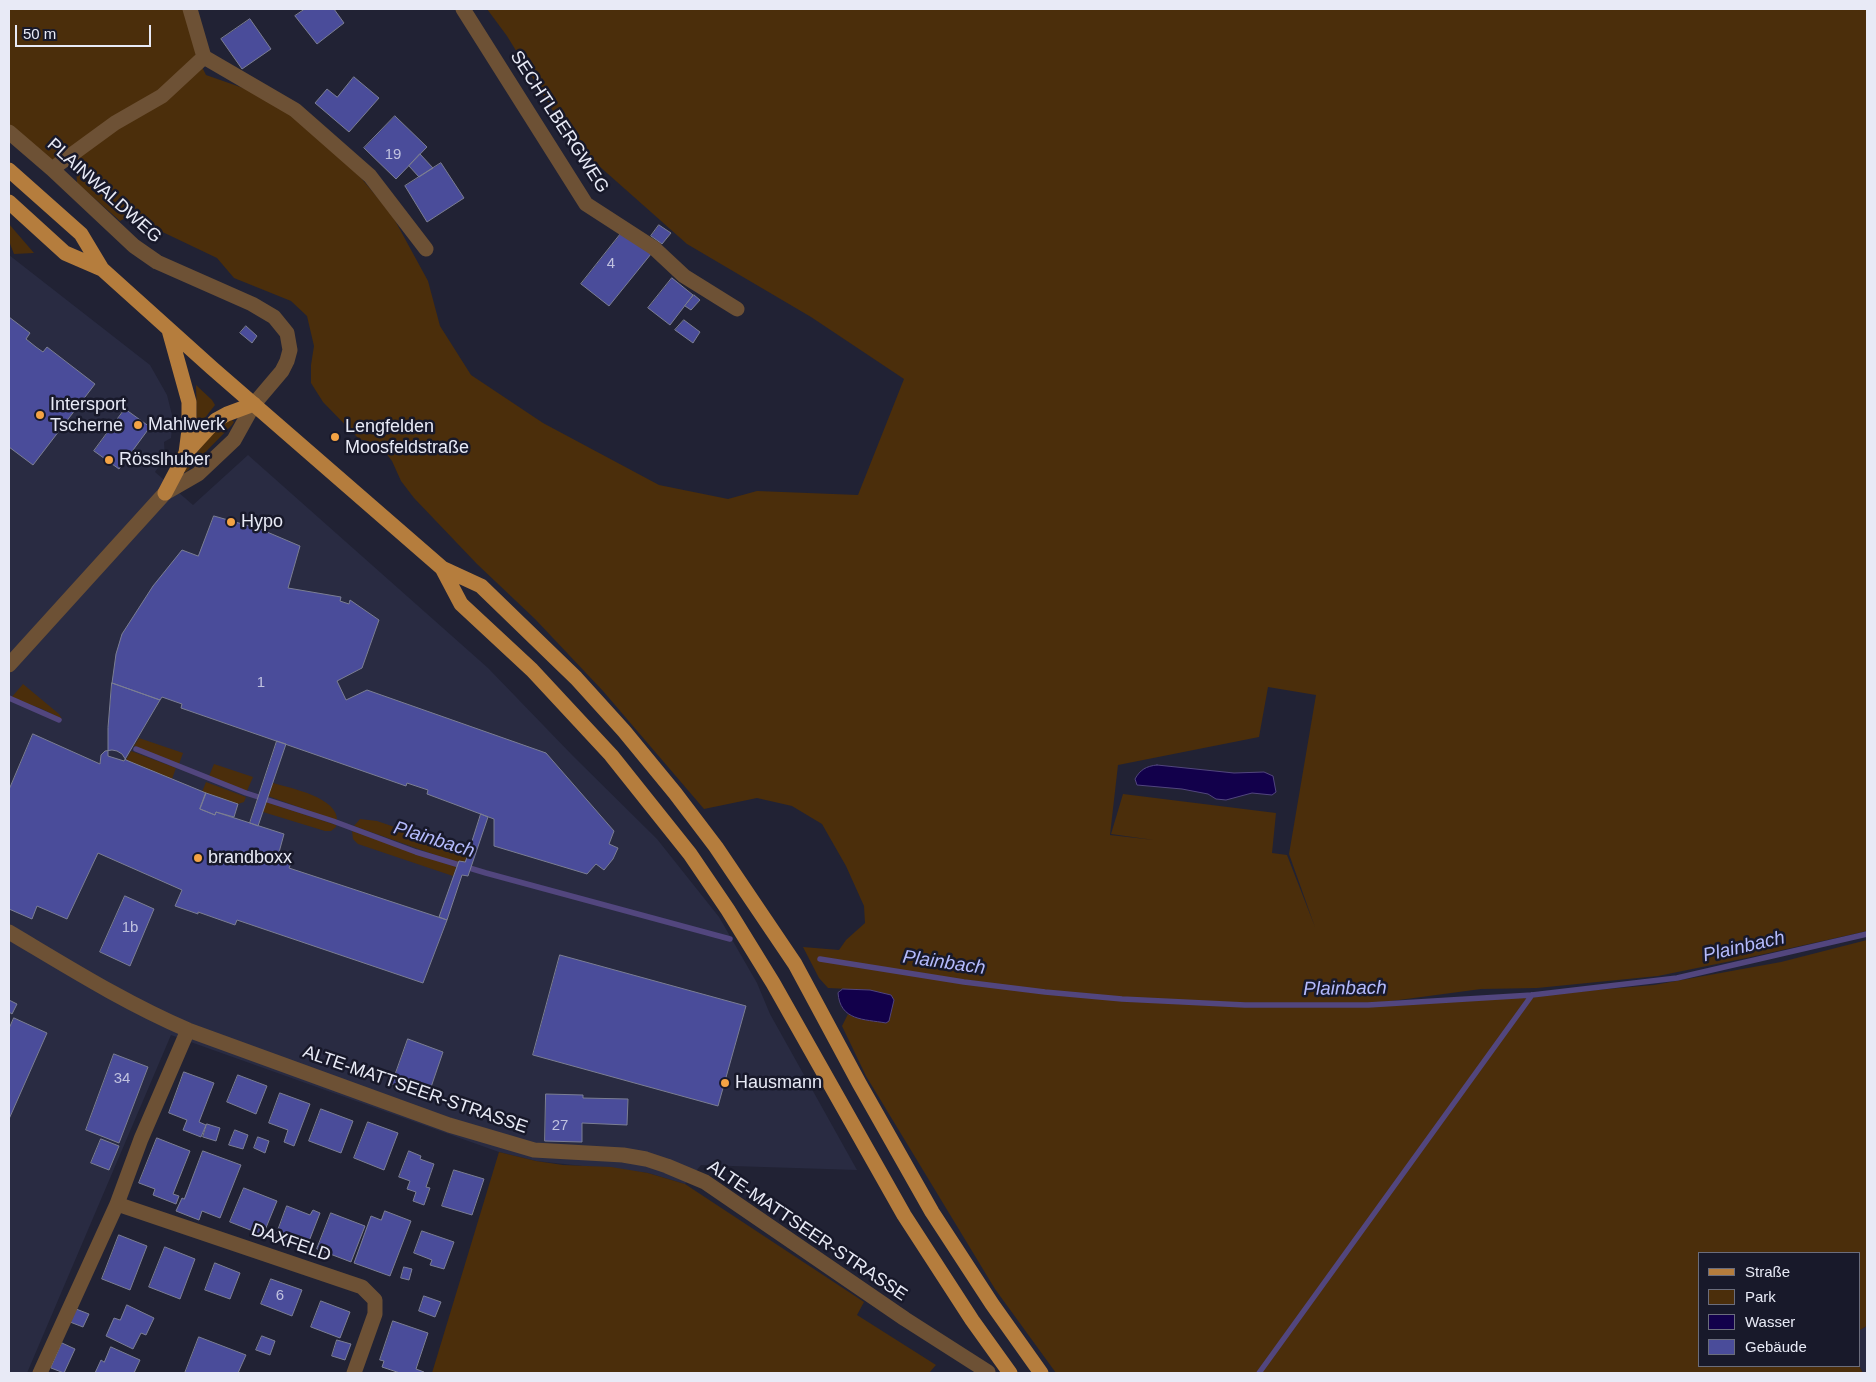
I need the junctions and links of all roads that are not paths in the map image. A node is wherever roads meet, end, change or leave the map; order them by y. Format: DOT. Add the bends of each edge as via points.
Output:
graph roads {
  1 [pos="190,9"];
  2 [pos="463,9"];
  3 [pos="204,57"];
  4 [pos="9,132"];
  5 [pos="52,169"];
  6 [pos="9,170"];
  7 [pos="9,202"];
  8 [pos="426,249"];
  9 [pos="102,269"];
  10 [pos="736,309"];
  11 [pos="169,330"];
  12 [pos="254,404"];
  13 [pos="186,453"];
  14 [pos="165,493"];
  15 [pos="442,568"];
  16 [pos="12,661"];
  17 [pos="9,932"];
  18 [pos="188,1030"];
  19 [pos="117,1204"];
  20 [pos="988,1372"];
  21 [pos="40,1373"];
  22 [pos="354,1373"];
  23 [pos="1010,1373"];
  24 [pos="1041,1373"];
  1 -- 3 [label="street"];
  2 -- 10 [label="street, SECHTLBERGWEG" via="586,204 654,248 684,276"];
  3 -- 5 [label="street" via="162,96 115,123"];
  3 -- 8 [label="street" via="295,110 370,176"];
  4 -- 5 [label="street, PLAINWALDWEG"];
  5 -- 12 [label="street, PLAINWALDWEG" via="134,246 157,262 274,317 287,333 290,350 282,371"];
  6 -- 9 [label="main road" via="80,234"];
  7 -- 9 [label="main road" via="65,253"];
  9 -- 11 [label="main road"];
  11 -- 12 [label="main road"];
  11 -- 13 [label="main road" via="189,402 190,430"];
  12 -- 13 [label="main road" via="216,420"];
  12 -- 14 [label="street, PLAINWALDWEG" via="234,440 198,474"];
  12 -- 15 [label="main road"];
  13 -- 14 [label="main road"];
  14 -- 16 [label="street, PLAINWALDWEG"];
  15 -- 23 [label="main road" via="461,604 532,670 611,755 690,854 773,983 904,1216"];
  15 -- 24 [label="main road" via="481,586 576,678 624,731 710,839 795,964 932,1212"];
  17 -- 18 [label="street, ALTE-MATTSEER-STRASSE" via="120,998"];
  18 -- 19 [label="street"];
  18 -- 20 [label="street, ALTE-MATTSEER-STRASSE" via="449,1125 534,1150 623,1155 667,1166 704,1182"];
  19 -- 21 [label="street"];
  19 -- 22 [label="street, DAXFELD" via="362,1287 375,1300 375,1314"];
}
